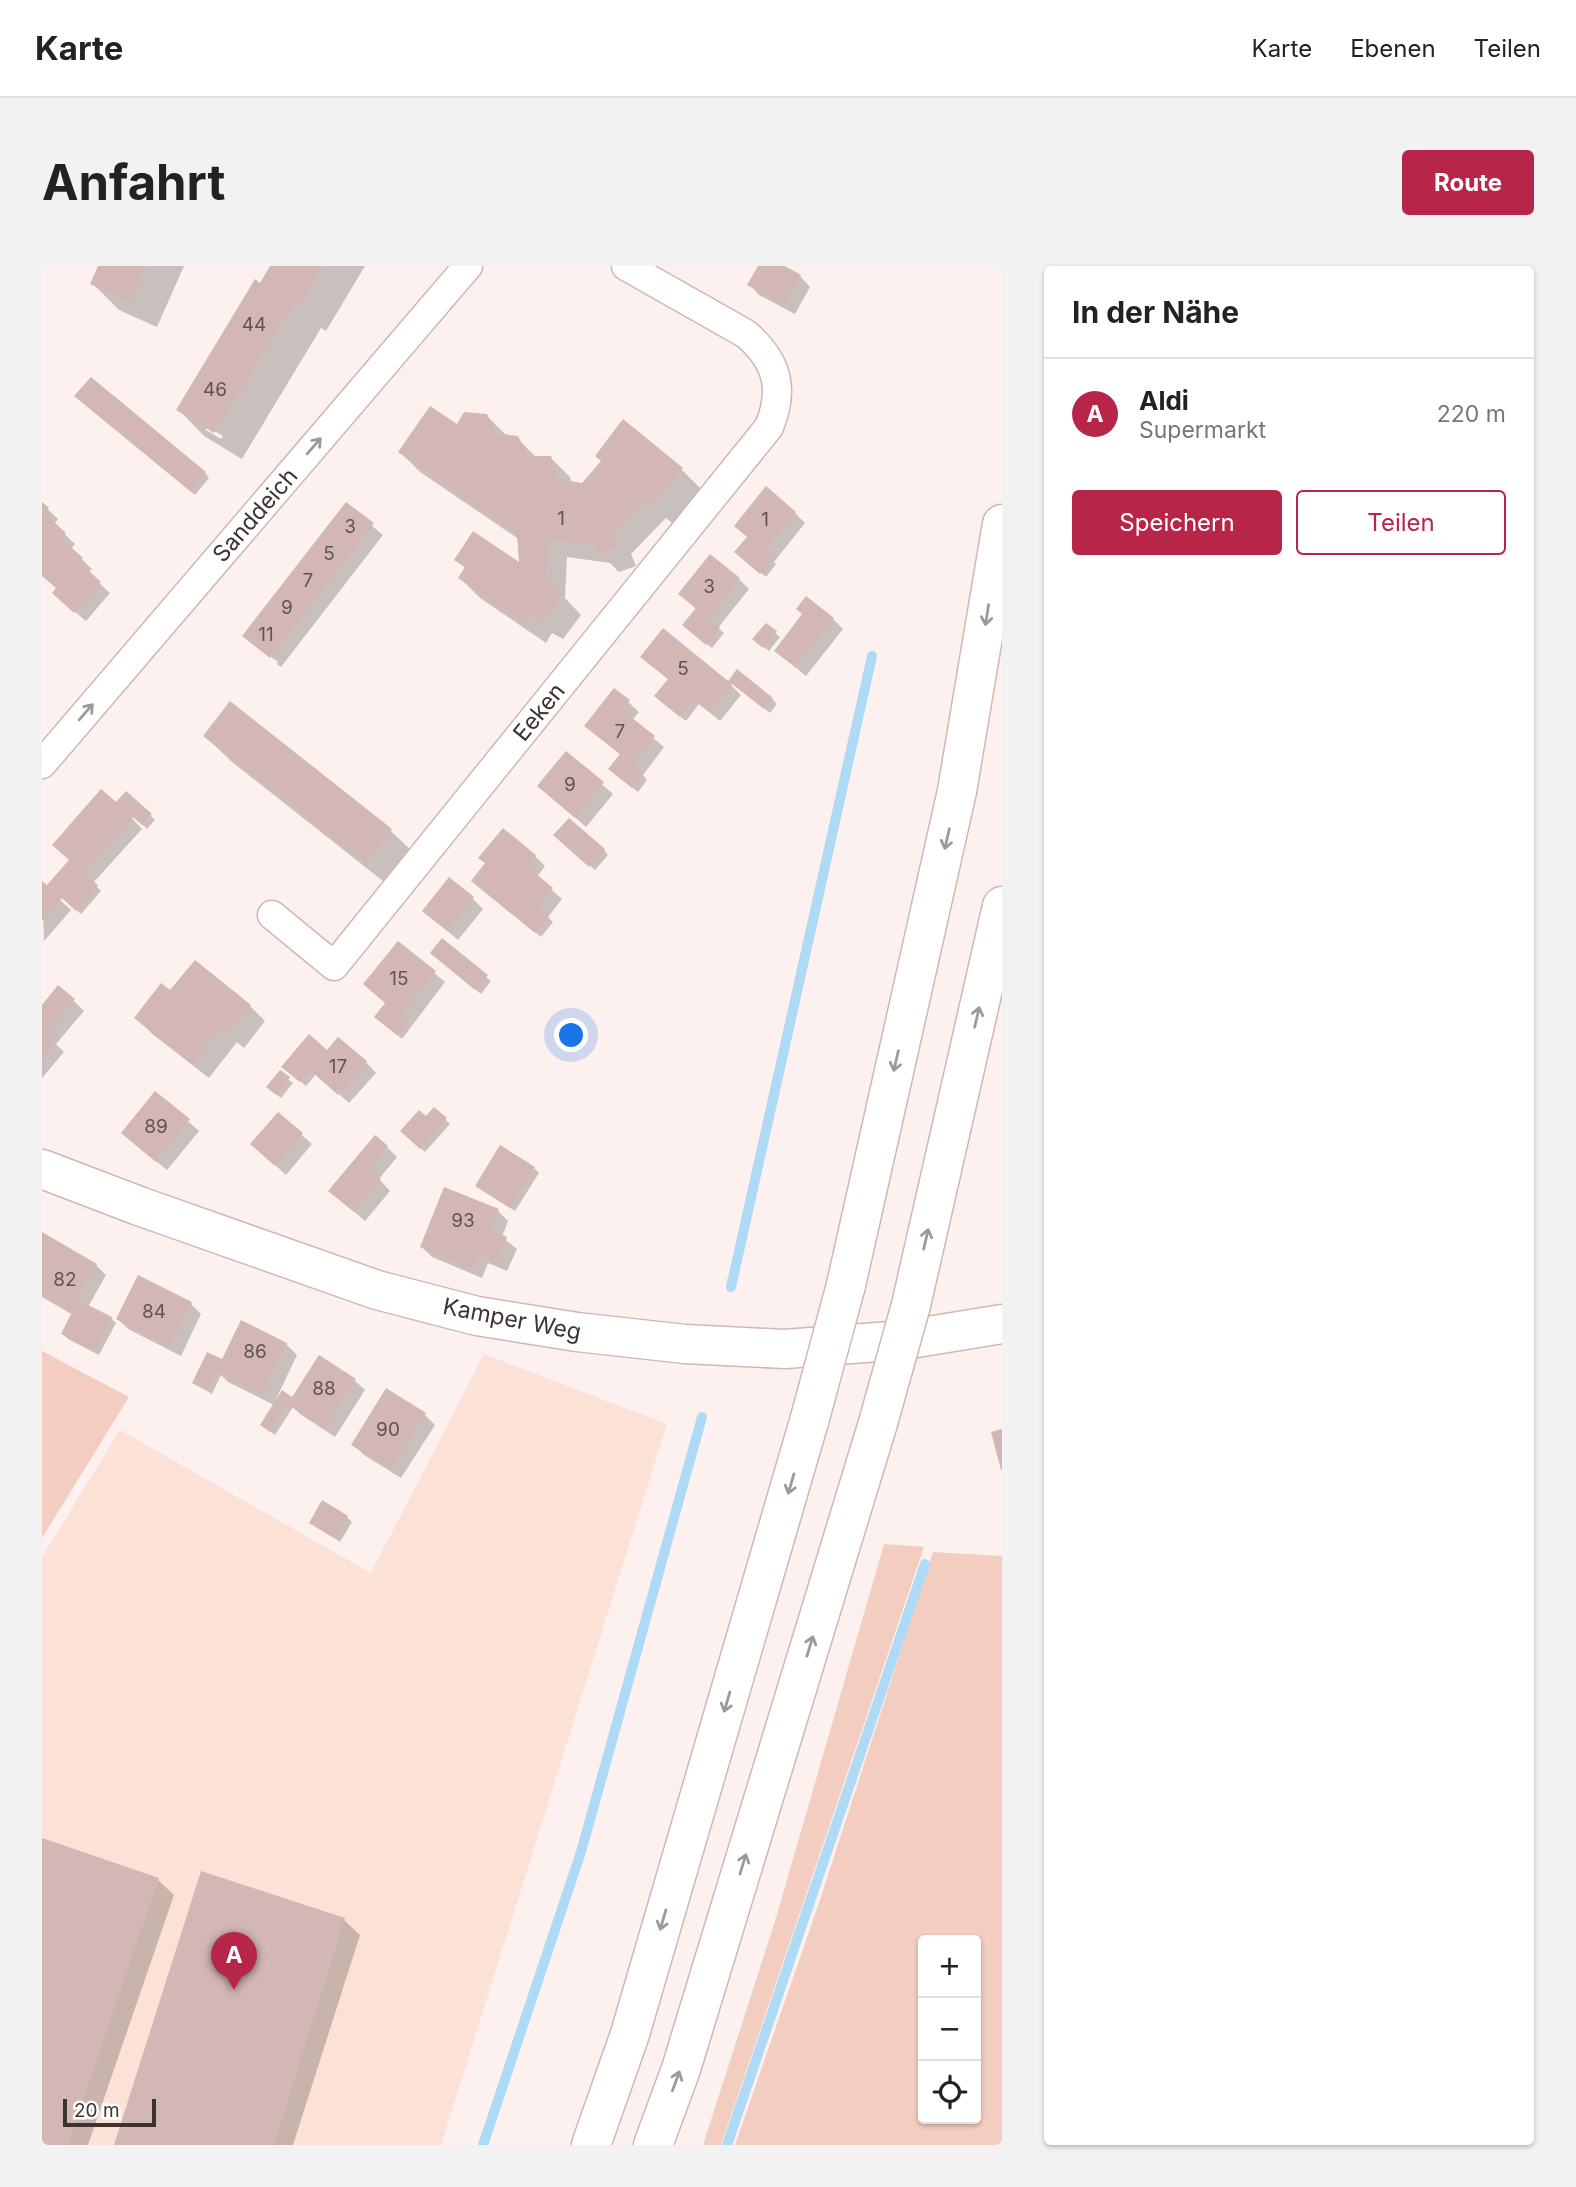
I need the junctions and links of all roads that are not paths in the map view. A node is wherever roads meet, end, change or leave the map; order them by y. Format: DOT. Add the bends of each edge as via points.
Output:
graph roads {
  1 [pos="468,266"];
  2 [pos="626,266"];
  3 [pos="1002,524"];
  4 [pos="42,764"];
  5 [pos="1002,906"];
  6 [pos="272,915"];
  7 [pos="42,1169"];
  8 [pos="1002,1324"];
  9 [pos="591,2145"];
  10 [pos="653,2145"];
  4 -- 1 [label="street, Sanddeich, one-way"];
  2 -- 6 [label="street, Eeken" via="746,334 762,350 771,362 778,389 769,427 334,965"];
  3 -- 9 [label="main road, one-way, bridge" via="957,791 846,1284 630,2034"];
  10 -- 5 [label="main road, one-way, bridge" via="681,2069 878,1423 911,1305"];
  7 -- 8 [label="main road, Kamper Weg" via="377,1290 477,1316 685,1344 785,1349 904,1340"];
}
